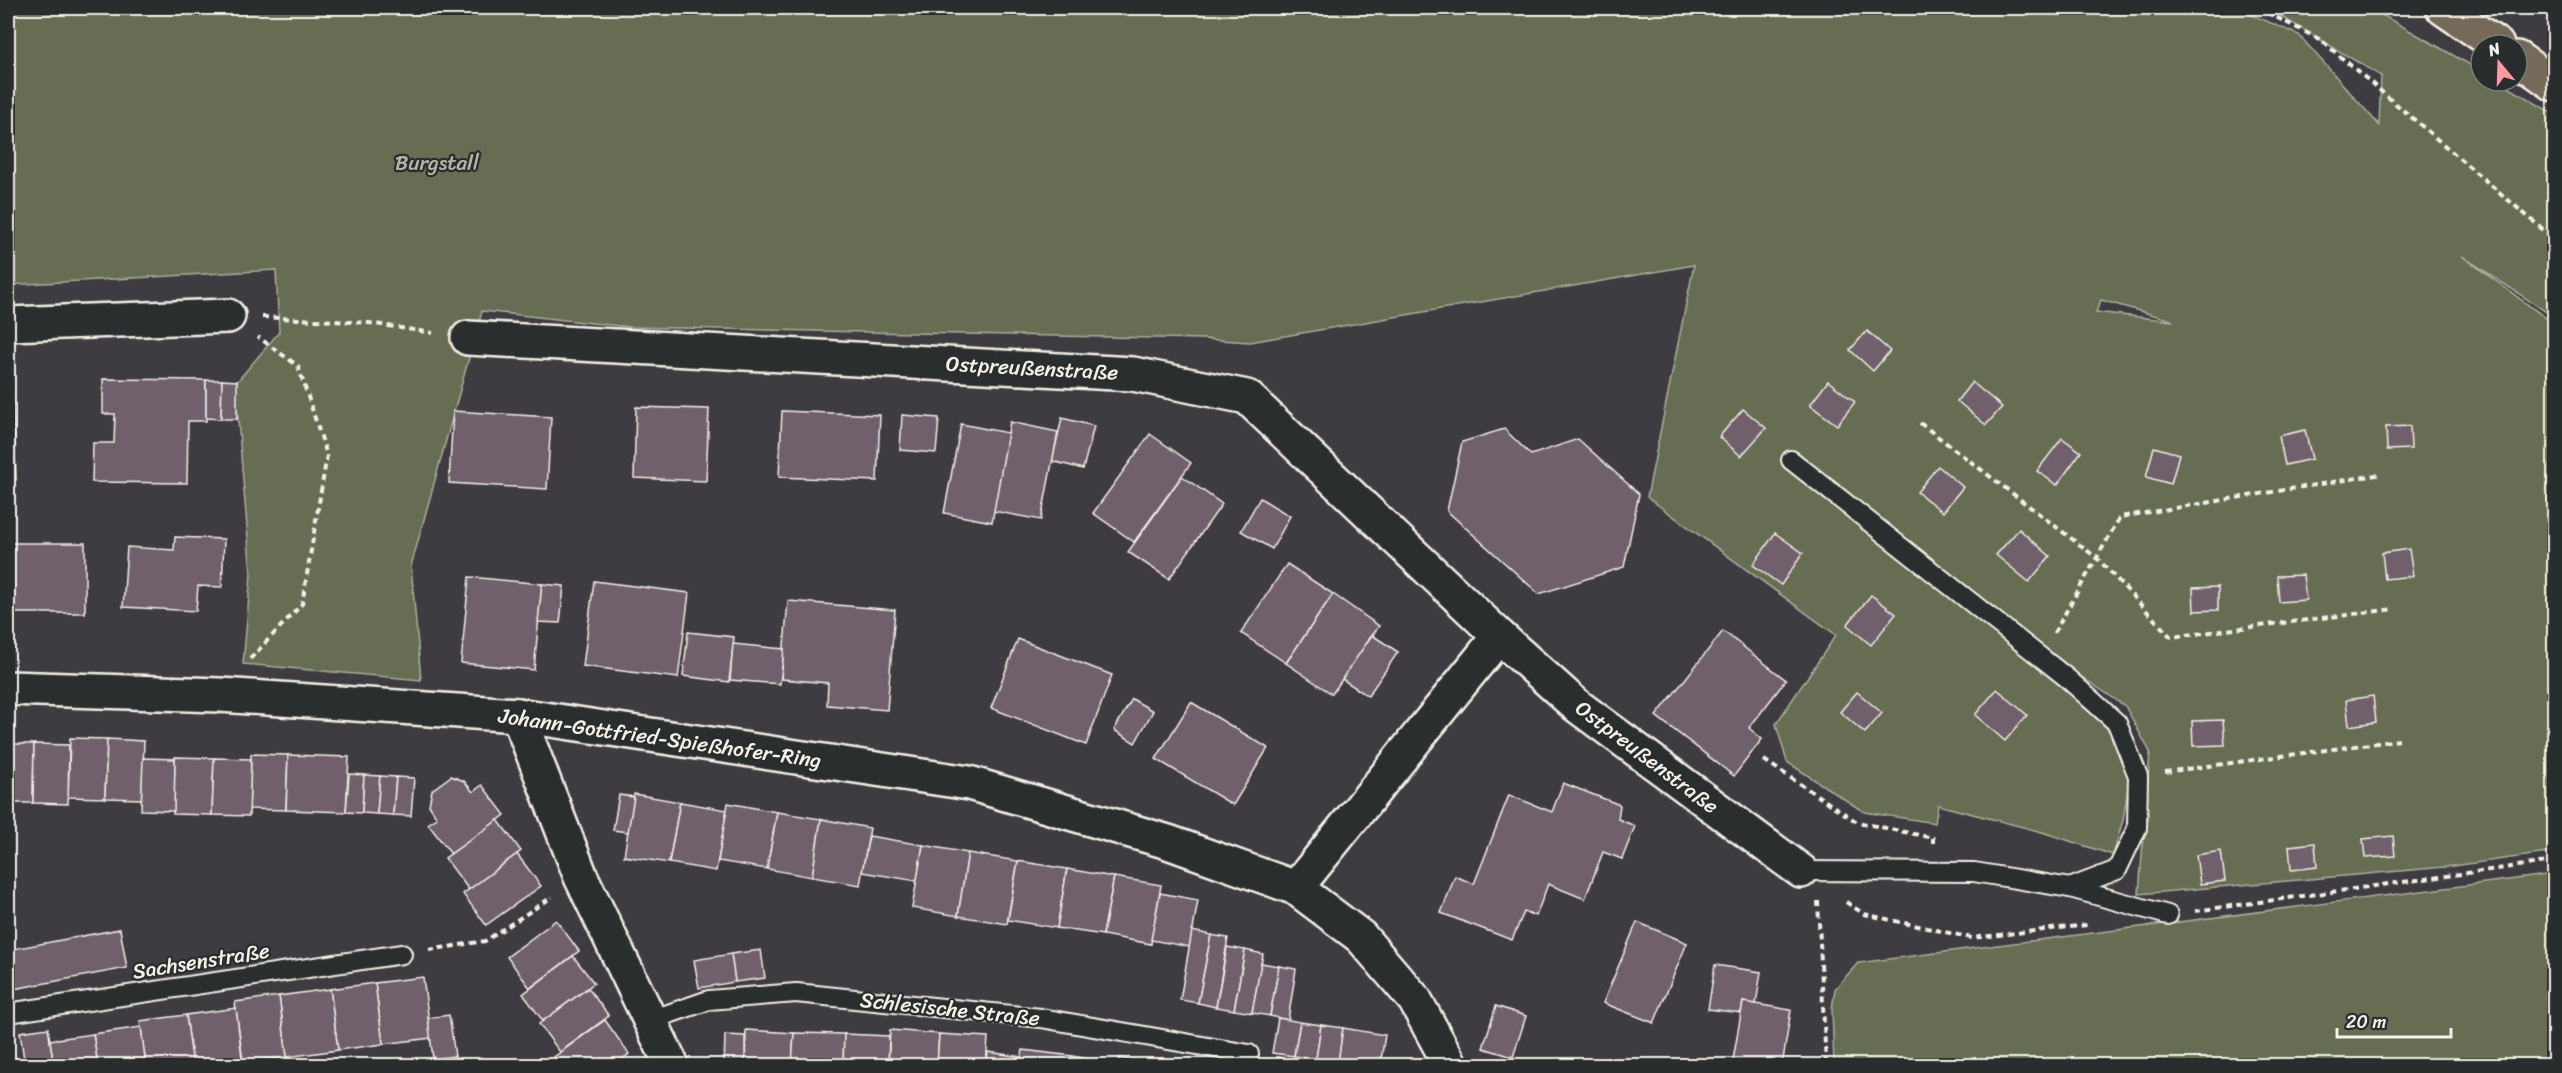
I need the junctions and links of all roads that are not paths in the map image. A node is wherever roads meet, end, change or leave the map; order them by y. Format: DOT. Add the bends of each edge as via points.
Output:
graph roads {
  1 [pos="2443,8"];
  2 [pos="2479,33"];
  3 [pos="2529,66"];
  4 [pos="2554,84"];
  5 [pos="228,316"];
  6 [pos="8,324"];
  7 [pos="468,338"];
  8 [pos="1791,460"];
  9 [pos="1498,636"];
  10 [pos="8,688"];
  11 [pos="519,715"];
  12 [pos="1809,882"];
  13 [pos="1296,888"];
  14 [pos="2070,888"];
  15 [pos="2168,915"];
  16 [pos="402,954"];
  17 [pos="8,1013"];
  18 [pos="651,1020"];
  19 [pos="1249,1054"];
  20 [pos="672,1065"];
  21 [pos="1451,1065"];
  1 -- 2 [label="highway"];
  3 -- 4 [label="highway"];
  5 -- 6 [label="street"];
  7 -- 9 [label="street, Ostpreußenstraße" via="1133,374 1247,397"];
  8 -- 14 [label="lane" via="2118,723 2138,776 2137,828 2117,870"];
  9 -- 12 [label="street, Ostpreußenstraße" via="1576,705"];
  9 -- 13 [label="street"];
  10 -- 11 [label="street, Johann-Gottfried-Spießhofer-Ring" via="220,695"];
  11 -- 13 [label="street, Johann-Gottfried-Spießhofer-Ring" via="969,783 1168,842"];
  11 -- 18 [label="street" via="581,877"];
  12 -- 14 [label="lane" via="1974,872"];
  13 -- 21 [label="street, Johann-Gottfried-Spießhofer-Ring" via="1361,937 1415,999"];
  14 -- 15 [label="lane"];
  16 -- 17 [label="lane, Sachsenstraße"];
  18 -- 19 [label="lane, Schlesische Straße" via="709,1000 796,993 1041,1018"];
  18 -- 20 [label="street"];
}
